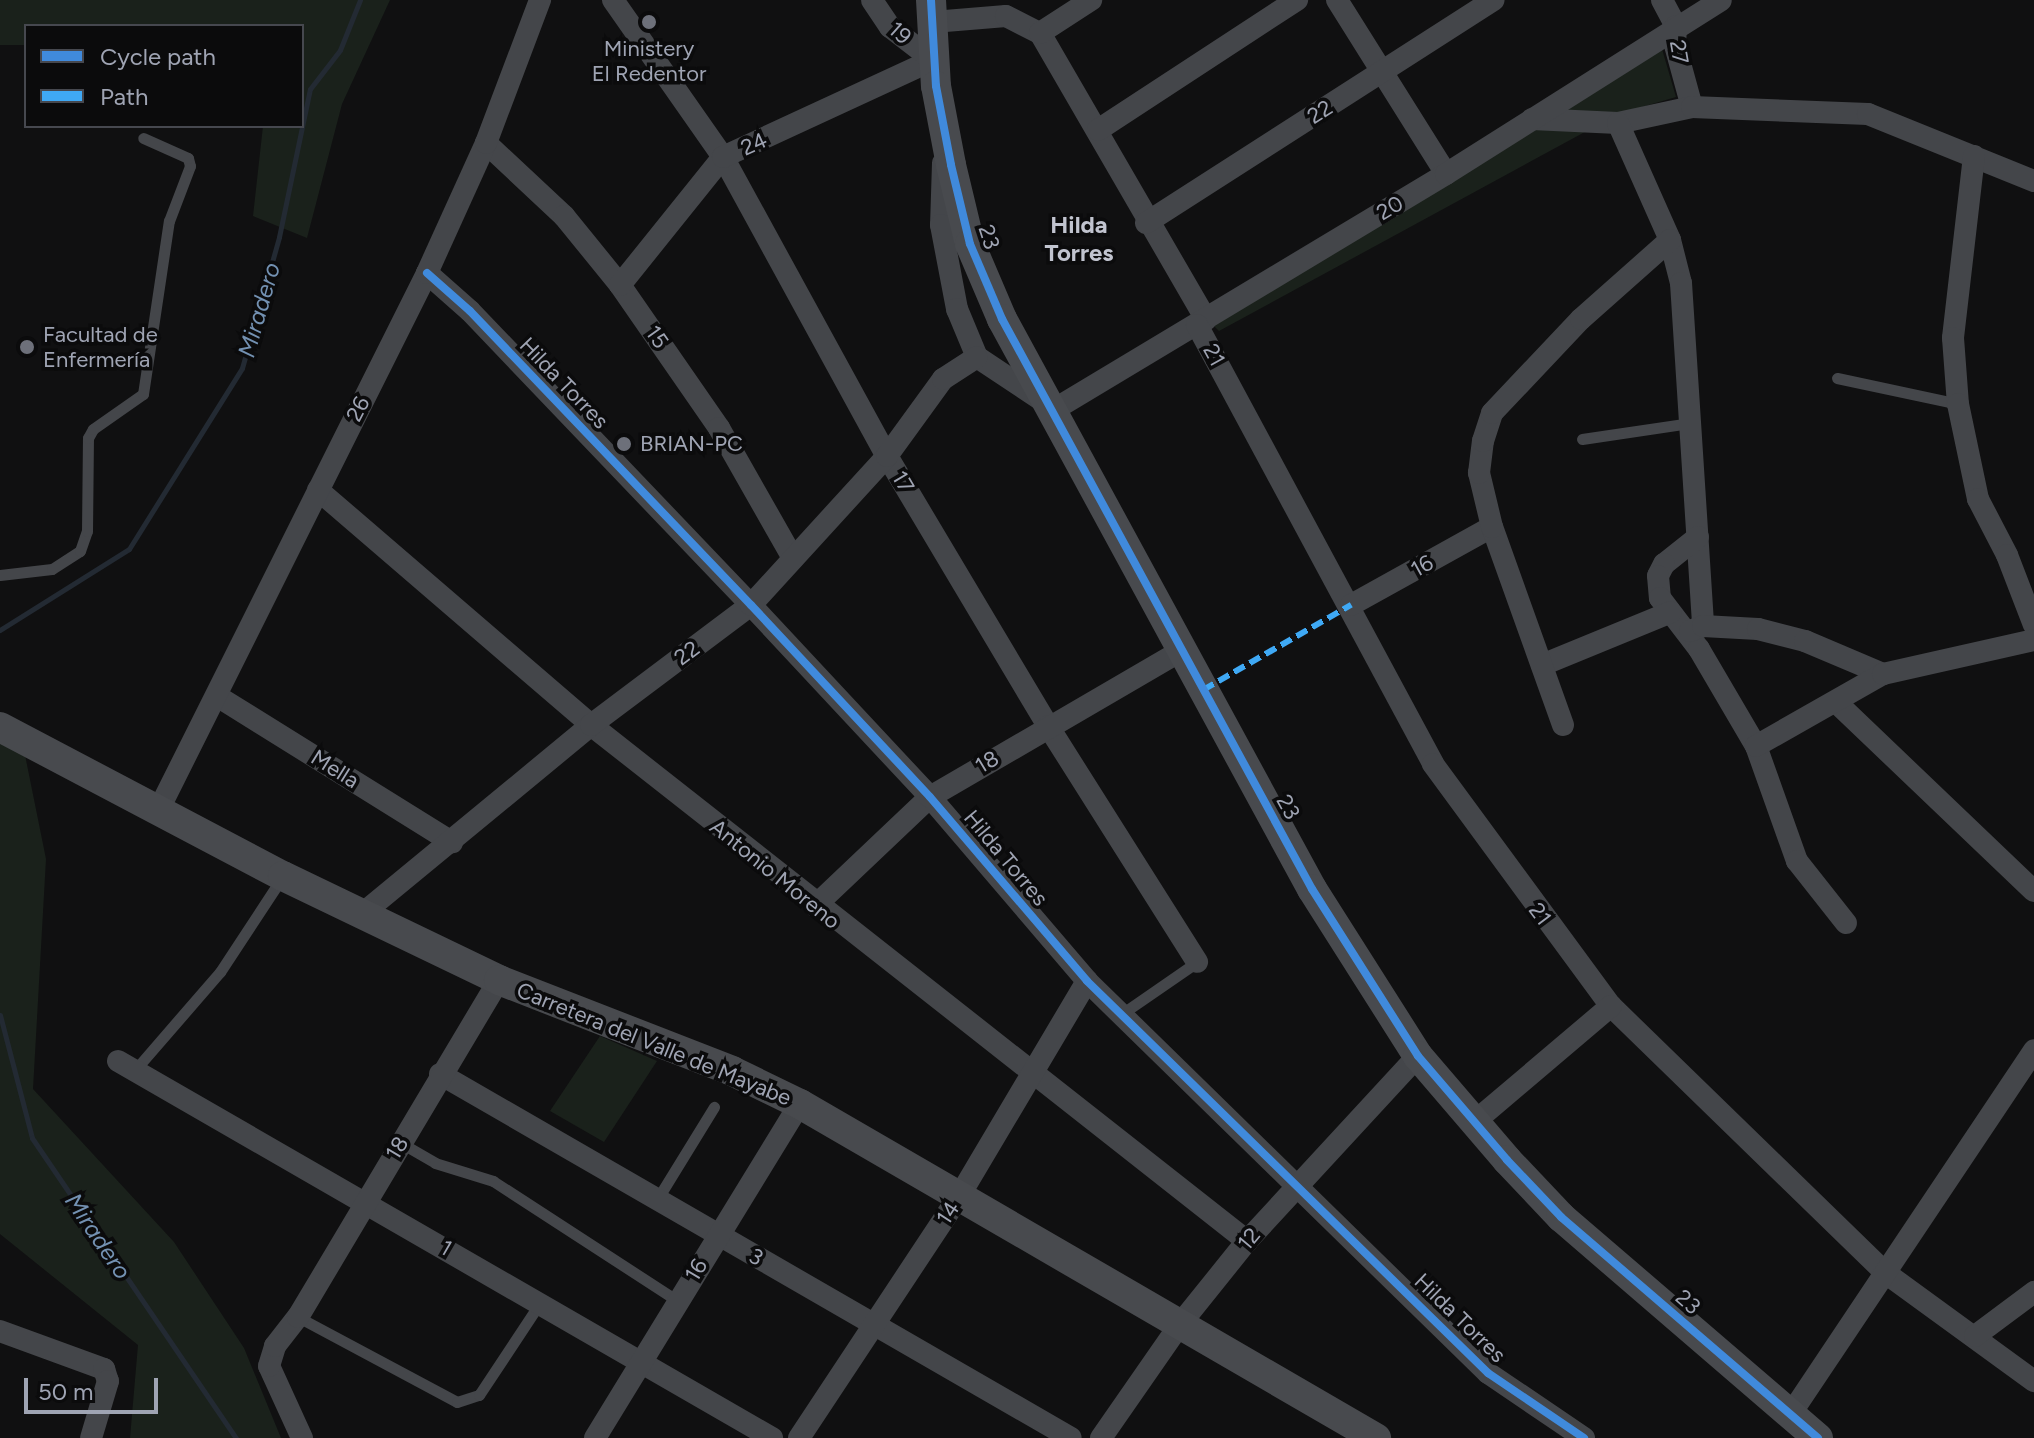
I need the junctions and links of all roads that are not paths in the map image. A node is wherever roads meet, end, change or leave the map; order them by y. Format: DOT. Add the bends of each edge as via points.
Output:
graph roads {
  1 [pos="540,0"];
  2 [pos="613,0"];
  3 [pos="872,0"];
  4 [pos="1091,0"];
  5 [pos="1297,0"];
  6 [pos="1337,0"];
  7 [pos="1494,0"];
  8 [pos="1662,0"];
  9 [pos="1721,0"];
  10 [pos="932,11"];
  11 [pos="1676,26"];
  12 [pos="1040,33"];
  13 [pos="933,60"];
  14 [pos="1382,72"];
  15 [pos="1692,107"];
  16 [pos="1532,119"];
  17 [pos="1618,123"];
  18 [pos="944,130"];
  19 [pos="1098,130"];
  20 [pos="143,138"];
  21 [pos="486,143"];
  22 [pos="1974,156"];
  23 [pos="723,157"];
  24 [pos="1446,174"];
  25 [pos="2034,181"];
  26 [pos="1146,223"];
  27 [pos="1670,240"];
  28 [pos="427,273"];
  29 [pos="620,285"];
  30 [pos="1202,322"];
  31 [pos="977,357"];
  32 [pos="1837,378"];
  33 [pos="1958,404"];
  34 [pos="1055,409"];
  35 [pos="1691,423"];
  36 [pos="1582,439"];
  37 [pos="887,456"];
  38 [pos="318,490"];
  39 [pos="1492,527"];
  40 [pos="1698,537"];
  41 [pos="793,558"];
  42 [pos="0,575"];
  43 [pos="751,605"];
  44 [pos="1351,605"];
  45 [pos="1671,612"];
  46 [pos="2034,625"];
  47 [pos="1694,629"];
  48 [pos="2034,640"];
  49 [pos="1183,650"];
  50 [pos="1542,665"];
  51 [pos="1883,674"];
  52 [pos="217,696"];
  53 [pos="1837,703"];
  54 [pos="591,725"];
  55 [pos="1563,725"];
  56 [pos="1048,726"];
  57 [pos="4,729"];
  58 [pos="1756,746"];
  59 [pos="930,797"];
  60 [pos="158,811"];
  61 [pos="452,842"];
  62 [pos="283,876"];
  63 [pos="2034,891"];
  64 [pos="815,906"];
  65 [pos="362,914"];
  66 [pos="1846,923"];
  67 [pos="1197,962"];
  68 [pos="499,980"];
  69 [pos="1087,981"];
  70 [pos="1611,1006"];
  71 [pos="1123,1013"];
  72 [pos="2034,1050"];
  73 [pos="1418,1056"];
  74 [pos="127,1065"];
  75 [pos="440,1074"];
  76 [pos="1030,1074"];
  77 [pos="800,1104"];
  78 [pos="714,1107"];
  79 [pos="1473,1123"];
  80 [pos="401,1143"];
  81 [pos="1298,1182"];
  82 [pos="960,1195"];
  83 [pos="658,1198"];
  84 [pos="365,1202"];
  85 [pos="717,1235"];
  86 [pos="1247,1241"];
  87 [pos="1887,1274"];
  88 [pos="2034,1292"];
  89 [pos="678,1301"];
  90 [pos="540,1303"];
  91 [pos="298,1317"];
  92 [pos="1181,1323"];
  93 [pos="876,1324"];
  94 [pos="0,1331"];
  95 [pos="1975,1336"];
  96 [pos="642,1360"];
  97 [pos="2034,1381"];
  98 [pos="1790,1415"];
  99 [pos="91,1438"];
  100 [pos="302,1438"];
  101 [pos="595,1438"];
  102 [pos="772,1438"];
  103 [pos="799,1438"];
  104 [pos="1071,1438"];
  105 [pos="1101,1438"];
  106 [pos="1376,1438"];
  107 [pos="1584,1438"];
  108 [pos="1818,1438"];
  1 -- 21 [label="street, 26"];
  2 -- 23 [label="street, 17"];
  3 -- 13 [label="street, 19" via="890,27"];
  4 -- 12 [label="street"];
  5 -- 19 [label="street"];
  6 -- 14 [label="street"];
  7 -- 14 [label="street, 22"];
  8 -- 11 [label="street, 27"];
  9 -- 11 [label="street, 20"];
  10 -- 12 [label="street" via="1006,16"];
  10 -- 13 [label="street, 23"];
  11 -- 15 [label="street, 27" via="1675,45"];
  11 -- 16 [label="street, 20"];
  12 -- 19 [label="street, 21"];
  13 -- 18 [label="street, 23"];
  13 -- 23 [label="street, 24"];
  14 -- 24 [label="street"];
  14 -- 26 [label="street, 22"];
  15 -- 17 [label="street"];
  15 -- 22 [label="street" via="1868,114"];
  16 -- 17 [label="street"];
  16 -- 24 [label="street, 20"];
  17 -- 27 [label="street"];
  18 -- 31 [label="street, 23" via="941,225 957,309"];
  18 -- 34 [label="street, 23" via="970,244 1002,319"];
  19 -- 26 [label="street, 21"];
  20 -- 42 [label="lane" via="188,158 190,166 169,221 143,394 88,438 87,531 80,551 52,569"];
  21 -- 28 [label="street, 26"];
  21 -- 29 [label="street, 15" via="564,216"];
  22 -- 25 [label="street"];
  22 -- 33 [label="street" via="1953,338"];
  23 -- 29 [label="street, 24"];
  23 -- 37 [label="street, 17"];
  24 -- 30 [label="street, 20"];
  26 -- 30 [label="street, 21"];
  27 -- 35 [label="street" via="1681,283"];
  27 -- 39 [label="street" via="1581,319 1492,413 1479,473"];
  28 -- 38 [label="street, 26"];
  28 -- 43 [label="street, Hilda Torres" via="470,311"];
  29 -- 41 [label="street, 15" via="719,428"];
  30 -- 34 [label="street, 20"];
  30 -- 44 [label="street, 21"];
  31 -- 34 [label="street, 23"];
  31 -- 37 [label="street, 22" via="943,379"];
  32 -- 33 [label="lane"];
  33 -- 46 [label="street" via="1978,499"];
  34 -- 49 [label="street, 23"];
  35 -- 36 [label="lane"];
  35 -- 40 [label="street"];
  37 -- 41 [label="street, 22"];
  37 -- 56 [label="street, 17"];
  38 -- 52 [label="street, 26"];
  38 -- 54 [label="street, Antonio Moreno"];
  39 -- 44 [label="street, 16"];
  39 -- 50 [label="street"];
  40 -- 45 [label="street" via="1658,576 1660,598"];
  40 -- 47 [label="street"];
  41 -- 43 [label="street, 22"];
  43 -- 54 [label="street, 22"];
  43 -- 59 [label="street, Hilda Torres"];
  44 -- 70 [label="street, 21" via="1433,764"];
  45 -- 47 [label="street"];
  45 -- 50 [label="street"];
  47 -- 51 [label="street" via="1758,629 1805,641"];
  47 -- 58 [label="street"];
  48 -- 51 [label="street"];
  49 -- 56 [label="street, 18"];
  49 -- 73 [label="street, 23" via="1312,889"];
  50 -- 55 [label="street"];
  51 -- 53 [label="street"];
  52 -- 60 [label="street, 26"];
  52 -- 61 [label="street, Mella"];
  53 -- 58 [label="street"];
  53 -- 63 [label="street"];
  54 -- 61 [label="street, 22"];
  54 -- 64 [label="street, Antonio Moreno"];
  56 -- 59 [label="street, 18"];
  56 -- 67 [label="street, 17"];
  57 -- 60 [label="street, Carretera del Valle de Mayabe"];
  58 -- 66 [label="street" via="1797,861"];
  59 -- 64 [label="street, 18"];
  59 -- 69 [label="street, Hilda Torres"];
  60 -- 62 [label="street, Carretera del Valle de Mayabe"];
  61 -- 65 [label="street, 22"];
  62 -- 65 [label="street, Carretera del Valle de Mayabe"];
  62 -- 74 [label="lane" via="220,972"];
  64 -- 76 [label="street, Antonio Moreno"];
  65 -- 68 [label="street, Carretera del Valle de Mayabe"];
  67 -- 71 [label="lane"];
  68 -- 75 [label="street, 18"];
  68 -- 77 [label="street, Carretera del Valle de Mayabe" via="732,1071"];
  69 -- 71 [label="street, Hilda Torres"];
  69 -- 76 [label="street, 14"];
  70 -- 79 [label="street"];
  70 -- 87 [label="street, 21"];
  71 -- 81 [label="street, Hilda Torres"];
  72 -- 87 [label="street"];
  73 -- 79 [label="street, 23"];
  73 -- 81 [label="street, 12"];
  74 -- 84 [label="street, 1"];
  75 -- 80 [label="street, 18"];
  75 -- 83 [label="street, 3"];
  76 -- 82 [label="street, 14"];
  76 -- 86 [label="street, Antonio Moreno"];
  77 -- 82 [label="street, Carretera del Valle de Mayabe"];
  77 -- 85 [label="street, 16"];
  78 -- 83 [label="lane"];
  79 -- 98 [label="street, 23" via="1561,1217"];
  80 -- 84 [label="street, 18"];
  80 -- 89 [label="lane" via="435,1163 493,1181"];
  81 -- 86 [label="street, 12"];
  81 -- 107 [label="street, Hilda Torres" via="1488,1373"];
  82 -- 92 [label="street, Carretera del Valle de Mayabe"];
  82 -- 93 [label="street, 14"];
  83 -- 85 [label="street, 3"];
  84 -- 90 [label="street, 1"];
  84 -- 91 [label="street, 18"];
  85 -- 89 [label="street, 16"];
  85 -- 93 [label="street, 3"];
  86 -- 92 [label="street, 12"];
  87 -- 95 [label="street, 21"];
  87 -- 98 [label="street"];
  88 -- 95 [label="street"];
  89 -- 96 [label="street, 16"];
  90 -- 91 [label="lane" via="479,1395 457,1402"];
  90 -- 96 [label="street, 1"];
  91 -- 100 [label="street, 18" via="275,1346 269,1366"];
  92 -- 105 [label="street, 12"];
  92 -- 106 [label="street, Carretera del Valle de Mayabe"];
  93 -- 103 [label="street, 14"];
  93 -- 104 [label="street, 3"];
  94 -- 99 [label="street" via="104,1369 108,1381"];
  95 -- 97 [label="street, 21"];
  96 -- 101 [label="street, 16"];
  96 -- 102 [label="street, 1"];
  98 -- 108 [label="street, 23"];
}
